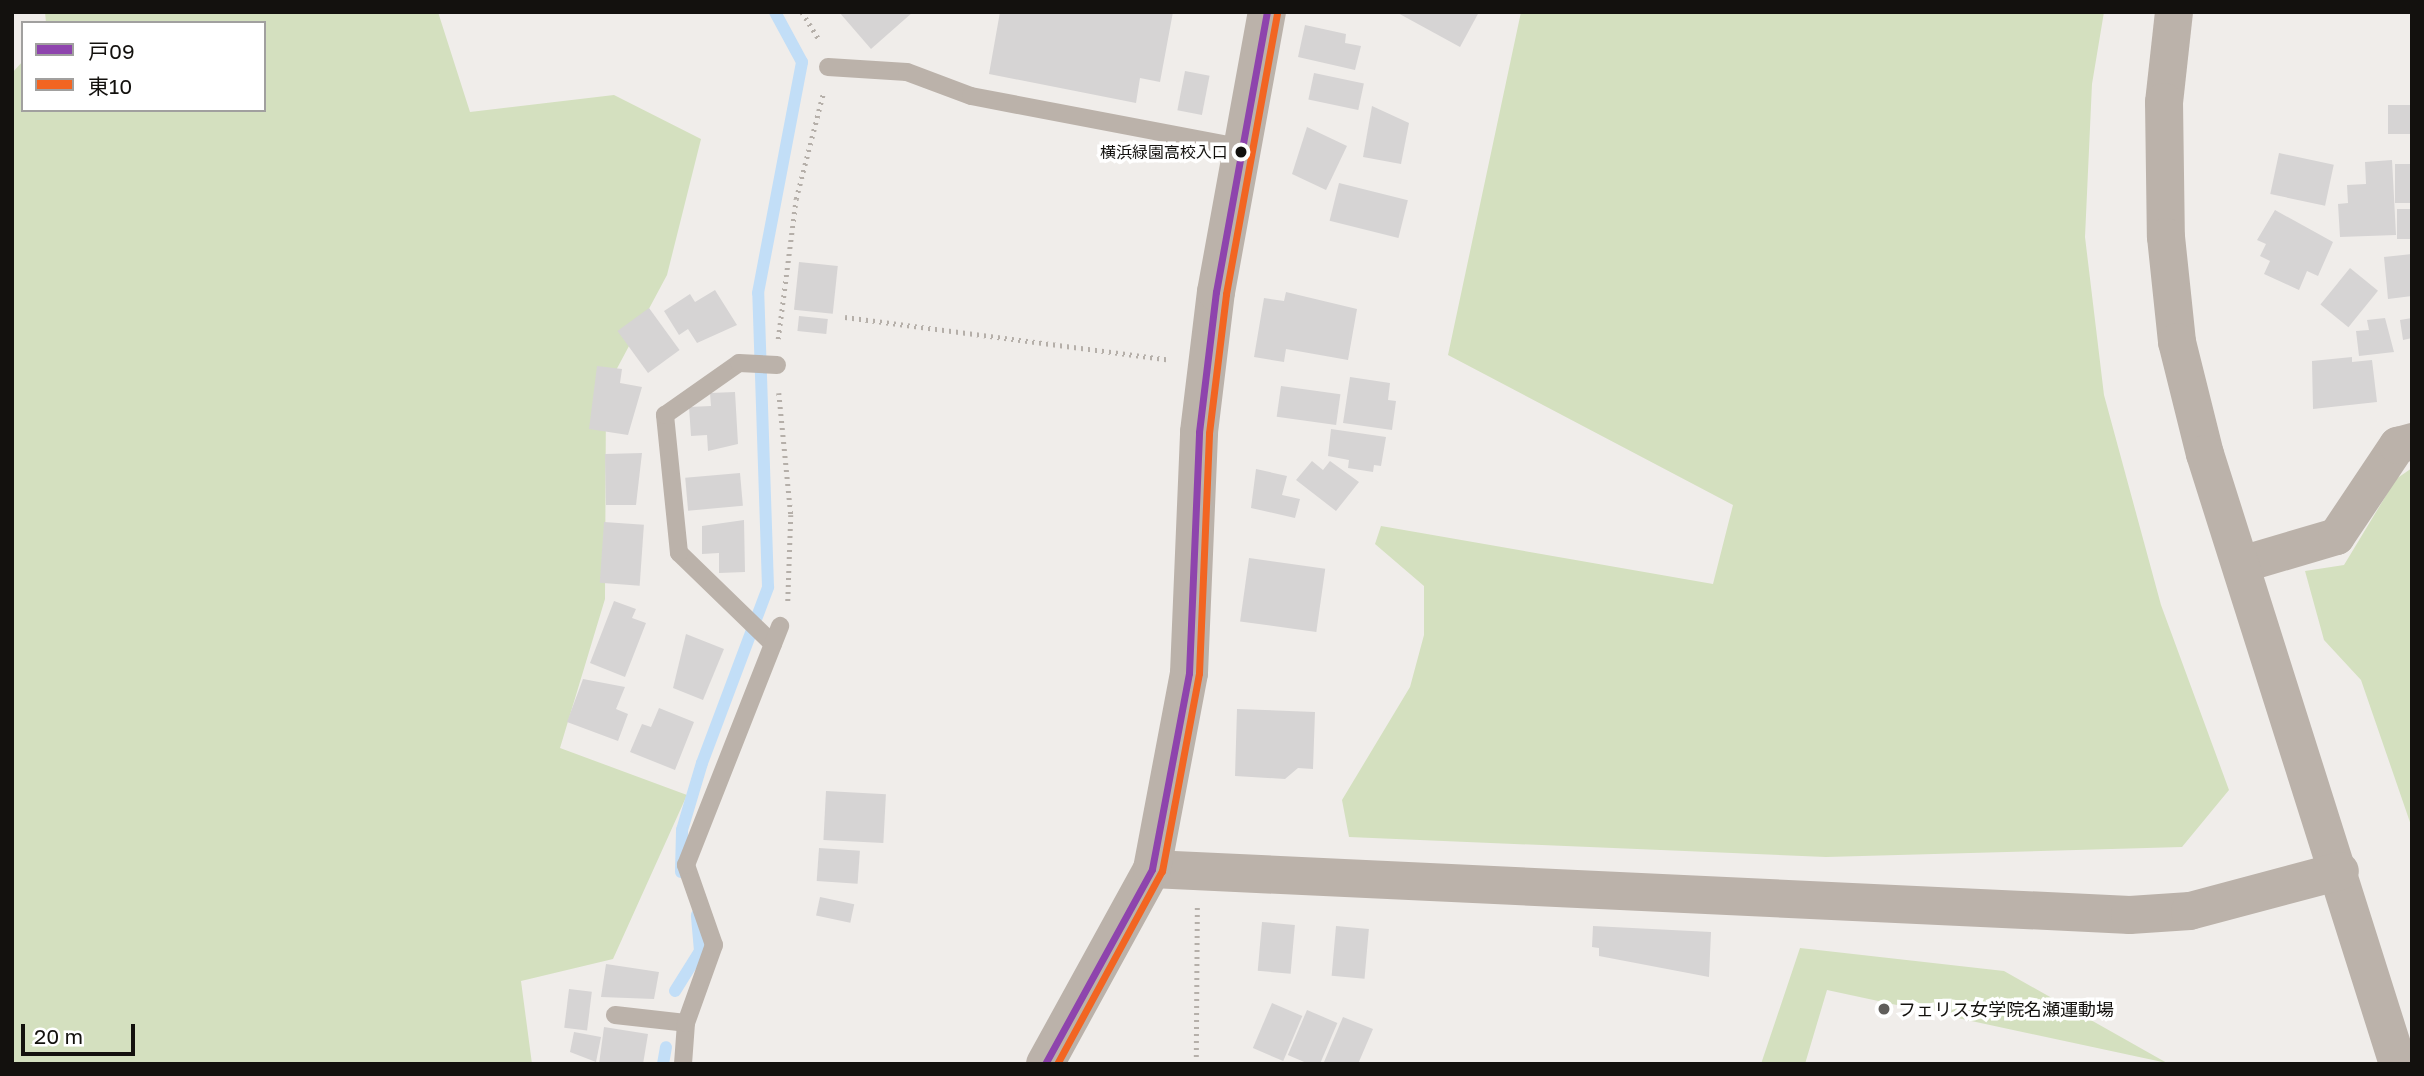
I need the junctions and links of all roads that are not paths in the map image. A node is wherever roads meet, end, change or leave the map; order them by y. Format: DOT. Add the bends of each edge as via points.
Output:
graph roads {
  1 [pos="1267,12"];
  2 [pos="2174,12"];
  3 [pos="828,67"];
  4 [pos="1242,148"];
  5 [pos="772,365"];
  6 [pos="2412,441"];
  7 [pos="2241,564"];
  8 [pos="780,626"];
  9 [pos="773,644"];
  10 [pos="1152,869"];
  11 [pos="2340,871"];
  12 [pos="615,1015"];
  13 [pos="686,1023"];
  14 [pos="683,1064"];
  15 [pos="1045,1064"];
  16 [pos="2399,1064"];
  1 -- 4 [label="street"];
  2 -- 7 [label="street" via="2164,102 2166,237 2177,342"];
  3 -- 4 [label="lane" via="907,72 971,96"];
  4 -- 10 [label="street" via="1206,366 1189,673"];
  5 -- 9 [label="lane" via="739,363 665,415 678,554"];
  6 -- 7 [label="street" via="2397,445 2336,536"];
  7 -- 11 [label="street"];
  8 -- 9 [label="lane"];
  9 -- 13 [label="lane" via="686,865 714,945"];
  10 -- 11 [label="street" via="2130,915 2190,911"];
  10 -- 15 [label="street"];
  11 -- 16 [label="street"];
  12 -- 13 [label="lane"];
  13 -- 14 [label="lane"];
}
